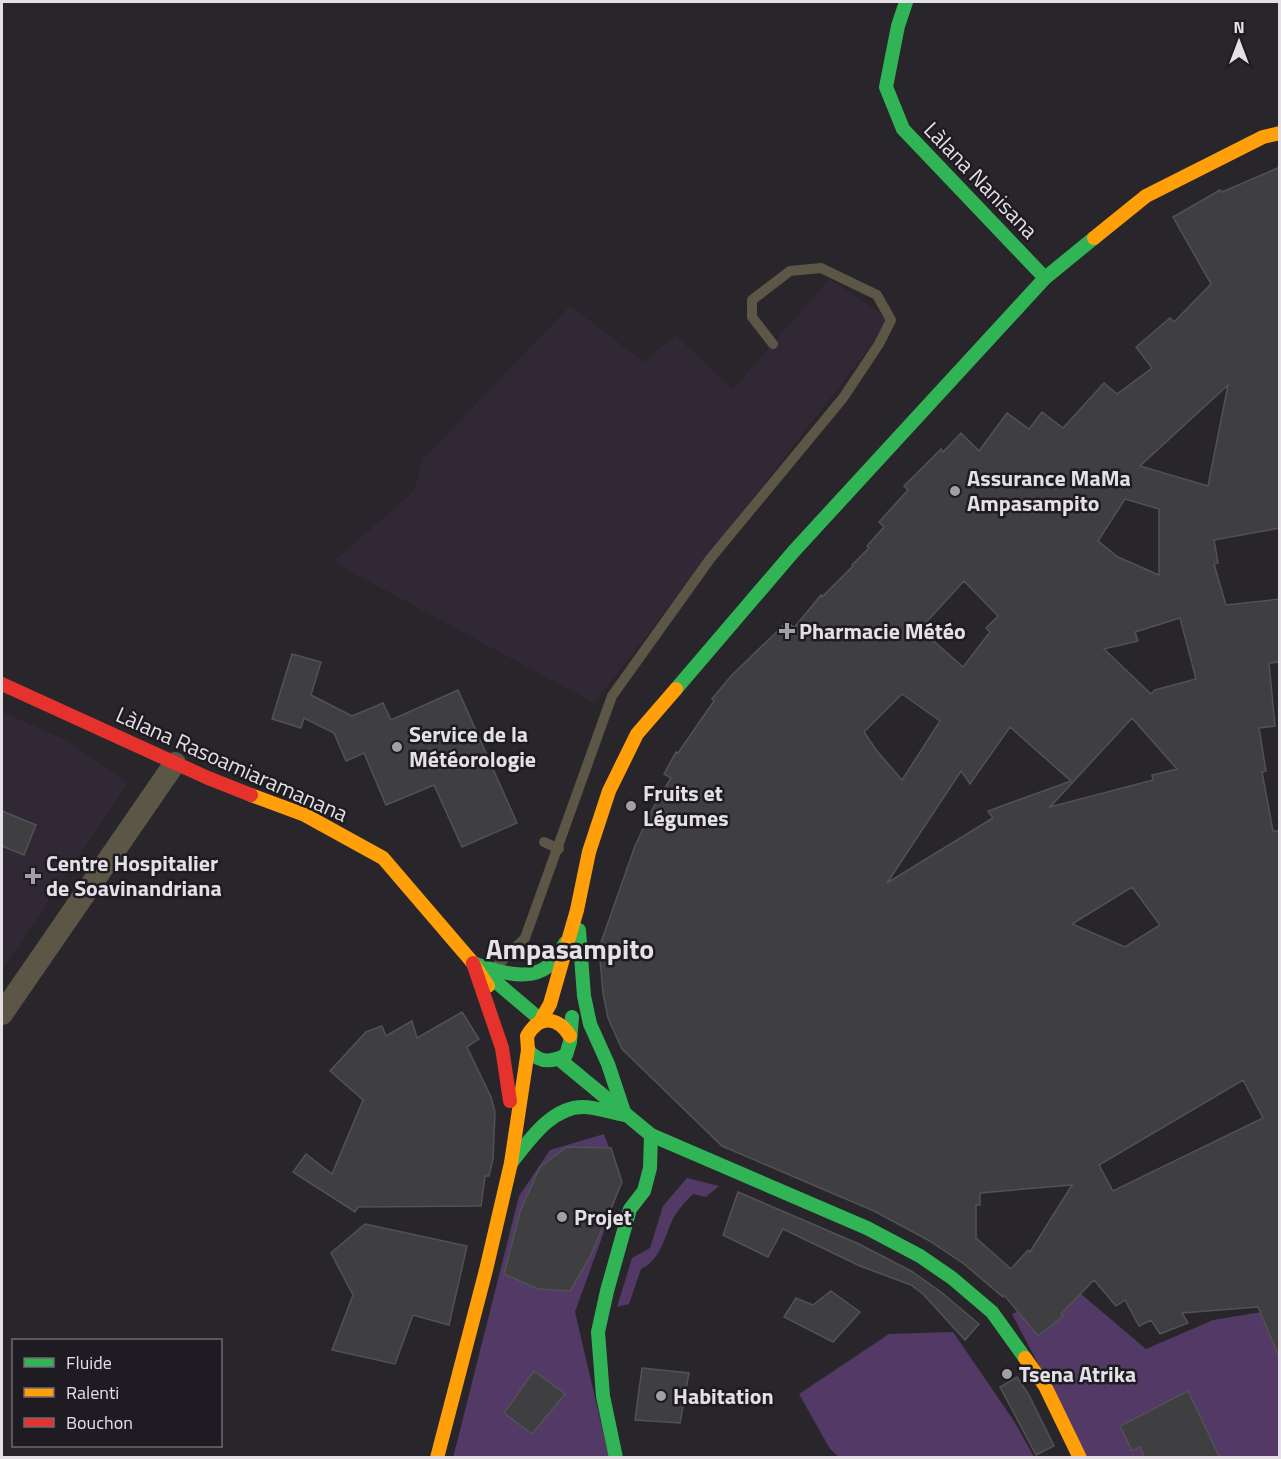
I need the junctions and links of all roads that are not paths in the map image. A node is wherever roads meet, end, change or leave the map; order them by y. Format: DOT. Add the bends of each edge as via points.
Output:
graph roads {
  1 [pos="906,2"];
  2 [pos="1280,133"];
  3 [pos="1045,278"];
  4 [pos="773,344"];
  5 [pos="2,684"];
  6 [pos="175,763"];
  7 [pos="544,842"];
  8 [pos="559,849"];
  9 [pos="577,910"];
  10 [pos="473,963"];
  11 [pos="494,969"];
  12 [pos="504,1011"];
  13 [pos="2,1014"];
  14 [pos="541,1020"];
  15 [pos="516,1031"];
  16 [pos="570,1036"];
  17 [pos="528,1050"];
  18 [pos="582,1053"];
  19 [pos="557,1065"];
  20 [pos="594,1071"];
  21 [pos="625,1115"];
  22 [pos="530,1121"];
  23 [pos="651,1136"];
  24 [pos="511,1163"];
  25 [pos="436,1458"];
  26 [pos="616,1458"];
  27 [pos="1080,1458"];
  1 -- 3 [label="main road, Làlana Nanisana" via="886,87 903,129"];
  2 -- 3 [label="main road" via="1263,136 1146,196"];
  3 -- 9 [label="main road" via="794,551 637,734 603,806"];
  4 -- 8 [label="lane" via="752,317 752,300 790,271 821,268 877,294 891,320 843,398 710,559 612,696"];
  5 -- 6 [label="main road, Làlana Rasoamiaramanana"];
  6 -- 10 [label="main road, Làlana Rasoamiaramanana" via="305,815 383,858"];
  6 -- 13 [label="street"];
  7 -- 8 [label="lane"];
  8 -- 11 [label="lane" via="525,938"];
  9 -- 11 [label="main road" via="562,952 544,968 524,977"];
  9 -- 14 [label="main road" via="550,1004"];
  9 -- 16 [label="main road"];
  9 -- 21 [label="main road" via="590,1024"];
  10 -- 11 [label="main road"];
  10 -- 12 [label="main road, Làlana Rasoamiaramanana"];
  10 -- 14 [label="main road, Làlana Rasoamiaramanana"];
  10 -- 24 [label="main road" via="499,1038 508,1078"];
  14 -- 16 [label="main road" via="556,1020"];
  14 -- 17 [label="main road" via="527,1036"];
  15 -- 17 [label="main road"];
  16 -- 18 [label="main road"];
  16 -- 19 [label="main road" via="570,1049"];
  17 -- 19 [label="main road" via="538,1060"];
  17 -- 24 [label="main road"];
  19 -- 21 [label="main road"];
  20 -- 21 [label="main road"];
  21 -- 23 [label="main road"];
  21 -- 24 [label="main road" via="582,1107 563,1112 534,1136"];
  22 -- 24 [label="main road"];
  23 -- 26 [label="main road" via="650,1168 644,1191 630,1209 598,1332 603,1396"];
  23 -- 27 [label="main road" via="867,1228 952,1278 992,1312 1045,1386"];
  24 -- 25 [label="main road"];
}
